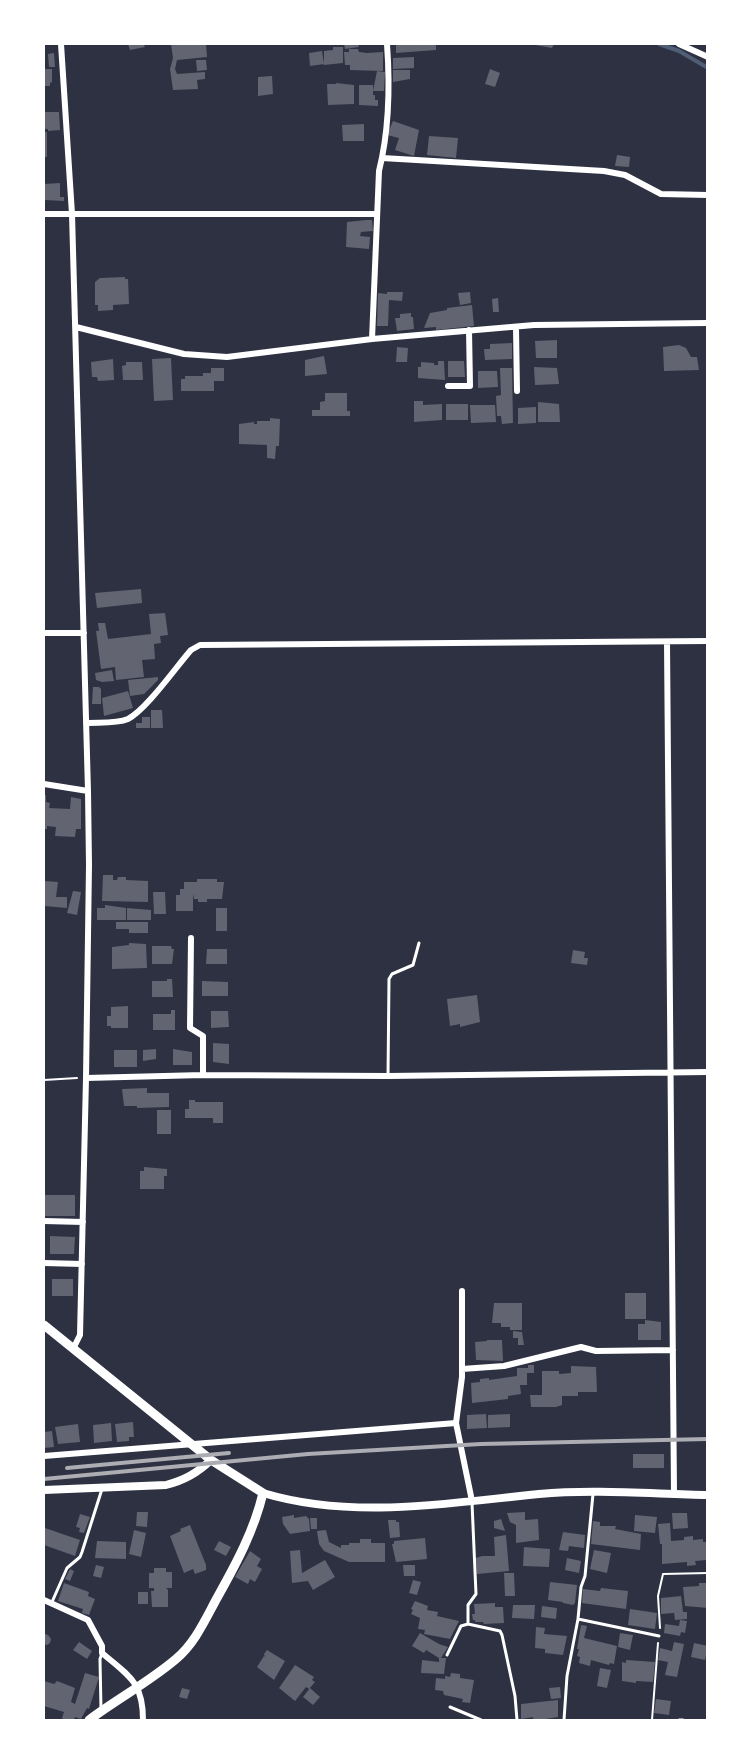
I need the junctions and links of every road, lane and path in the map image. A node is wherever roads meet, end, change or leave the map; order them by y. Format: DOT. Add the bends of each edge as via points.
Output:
graph roads {
  1 [pos="61,44"];
  2 [pos="387,44"];
  3 [pos="680,44"];
  4 [pos="708,57"];
  5 [pos="382,158"];
  6 [pos="708,195"];
  7 [pos="44,214"];
  8 [pos="72,214"];
  9 [pos="377,214"];
  10 [pos="708,323"];
  11 [pos="76,327"];
  12 [pos="516,328"];
  13 [pos="470,330"];
  14 [pos="372,339"];
  15 [pos="448,386"];
  16 [pos="517,391"];
  17 [pos="44,633"];
  18 [pos="84,633"];
  19 [pos="708,641"];
  20 [pos="667,642"];
  21 [pos="86,723"];
  22 [pos="44,784"];
  23 [pos="88,791"];
  24 [pos="191,938"];
  25 [pos="419,943"];
  26 [pos="670,1072"];
  27 [pos="708,1072"];
  28 [pos="203,1075"];
  29 [pos="388,1076"];
  30 [pos="86,1078"];
  31 [pos="44,1080"];
  32 [pos="44,1221"];
  33 [pos="83,1222"];
  34 [pos="44,1263"];
  35 [pos="82,1263"];
  36 [pos="462,1291"];
  37 [pos="44,1325"];
  38 [pos="73,1349"];
  39 [pos="673,1350"];
  40 [pos="462,1369"];
  41 [pos="456,1424"];
  42 [pos="192,1445"];
  43 [pos="44,1456"];
  44 [pos="211,1460"];
  45 [pos="103,1487"];
  46 [pos="44,1490"];
  47 [pos="594,1492"];
  48 [pos="263,1493"];
  49 [pos="674,1494"];
  50 [pos="708,1495"];
  51 [pos="472,1501"];
  52 [pos="44,1600"];
  53 [pos="51,1603"];
  54 [pos="578,1619"];
  55 [pos="468,1624"];
  56 [pos="659,1636"];
  57 [pos="102,1653"];
  58 [pos="447,1655"];
  59 [pos="136,1686"];
  60 [pos="450,1707"];
  61 [pos="101,1710"];
  62 [pos="89,1720"];
  63 [pos="143,1720"];
  64 [pos="481,1720"];
  65 [pos="517,1720"];
  66 [pos="564,1720"];
  1 -- 8 [label="street"];
  2 -- 5 [label="street"];
  3 -- 4 [label="street"];
  5 -- 6 [label="street" via="604,171 625,175 661,194"];
  5 -- 9 [label="street"];
  7 -- 8 [label="street"];
  8 -- 9 [label="street"];
  8 -- 11 [label="street"];
  9 -- 14 [label="street"];
  10 -- 12 [label="street"];
  11 -- 14 [label="street" via="184,354 227,357"];
  11 -- 18 [label="street"];
  12 -- 13 [label="street"];
  12 -- 16 [label="street"];
  13 -- 14 [label="street"];
  13 -- 15 [label="street" via="470,386"];
  17 -- 18 [label="street"];
  18 -- 21 [label="street"];
  19 -- 20 [label="street"];
  20 -- 21 [label="street" via="200,645 190,650 129,718"];
  20 -- 26 [label="street"];
  21 -- 23 [label="street"];
  22 -- 23 [label="street"];
  23 -- 30 [label="street"];
  24 -- 28 [label="street" via="190,1028 203,1036"];
  25 -- 29 [label="lane" via="413,964 389,979"];
  26 -- 27 [label="street"];
  26 -- 29 [label="street"];
  26 -- 39 [label="street"];
  28 -- 29 [label="street"];
  28 -- 30 [label="street"];
  30 -- 31 [label="path"];
  30 -- 33 [label="street"];
  32 -- 33 [label="street"];
  33 -- 35 [label="street"];
  34 -- 35 [label="street"];
  35 -- 38 [label="street" via="80,1335"];
  36 -- 40 [label="street"];
  37 -- 38 [label="main road"];
  38 -- 42 [label="main road"];
  39 -- 40 [label="street" via="596,1351 581,1347 504,1366"];
  39 -- 49 [label="street"];
  40 -- 41 [label="street"];
  41 -- 42 [label="street"];
  41 -- 51 [label="street"];
  42 -- 43 [label="street"];
  42 -- 44 [label="main road"];
  44 -- 45 [label="street" via="185,1480 166,1485"];
  44 -- 48 [label="main road"];
  45 -- 46 [label="street"];
  45 -- 53 [label="lane" via="80,1557 67,1568"];
  47 -- 49 [label="street"];
  47 -- 51 [label="street"];
  47 -- 54 [label="lane"];
  48 -- 51 [label="street" via="313,1505 360,1509"];
  48 -- 59 [label="main road" via="255,1524 199,1632 177,1658"];
  49 -- 50 [label="street"];
  51 -- 55 [label="lane" via="476,1594 468,1605"];
  52 -- 53 [label="street"];
  53 -- 57 [label="street" via="88,1620"];
  54 -- 56 [label="lane"];
  54 -- 66 [label="lane" via="567,1676"];
  55 -- 58 [label="lane" via="461,1626"];
  55 -- 65 [label="lane" via="500,1631"];
  57 -- 59 [label="street"];
  57 -- 61 [label="lane"];
  59 -- 61 [label="main road"];
  59 -- 63 [label="street" via="142,1696"];
  60 -- 64 [label="lane"];
  61 -- 62 [label="main road"];
}
